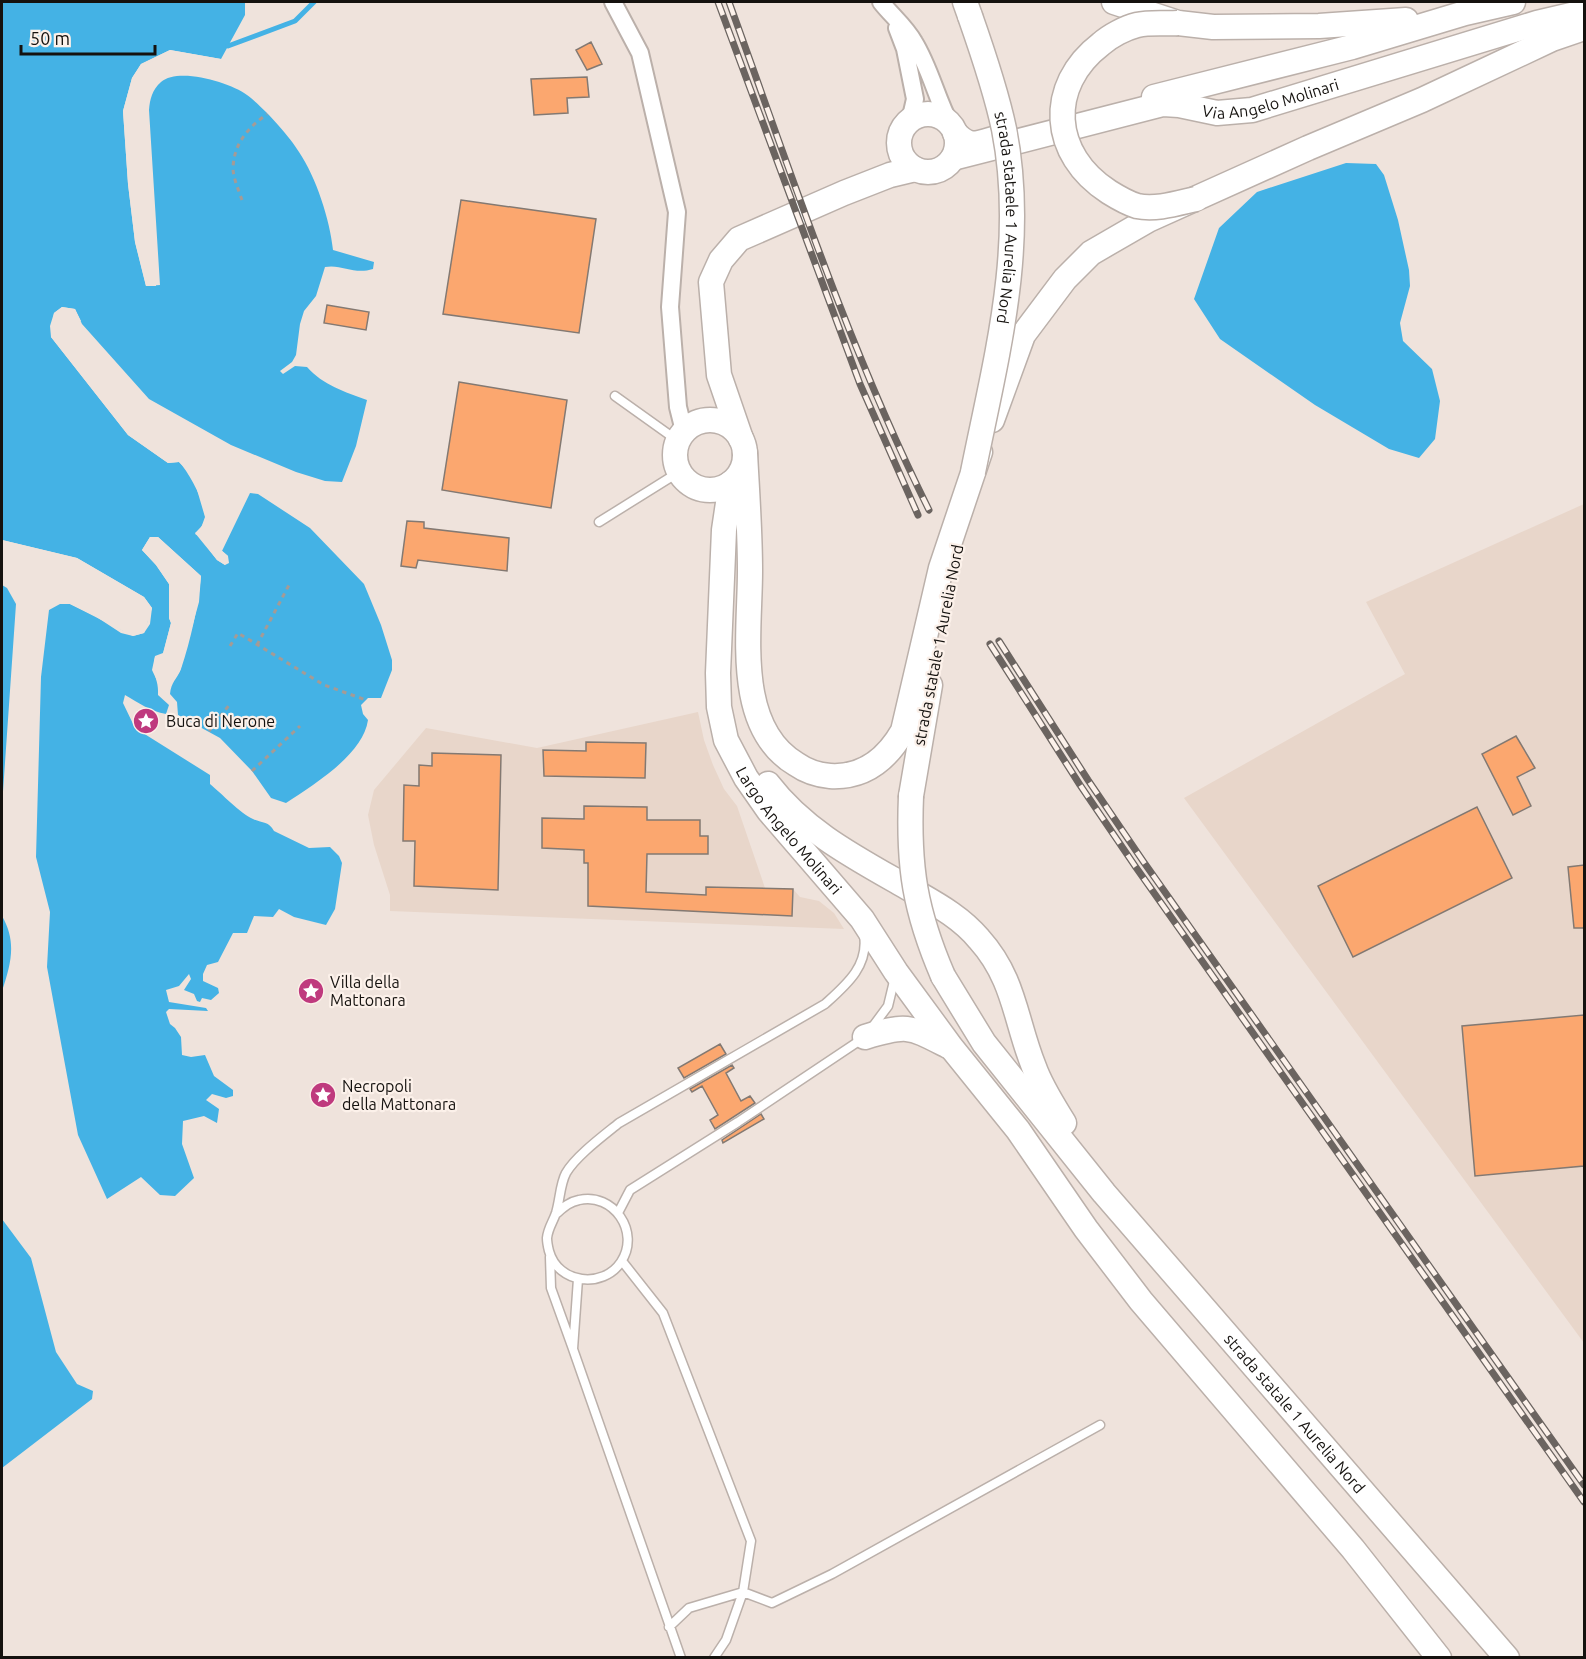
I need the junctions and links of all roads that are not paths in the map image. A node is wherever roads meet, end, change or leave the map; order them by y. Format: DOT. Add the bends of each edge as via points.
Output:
graph roads {
  1 [pos="613,2"];
  2 [pos="1114,2"];
  3 [pos="1511,2"];
  4 [pos="884,5"];
  5 [pos="968,9"];
  6 [pos="1584,12"];
  7 [pos="1465,13"];
  8 [pos="1178,23"];
  9 [pos="1584,28"];
  10 [pos="910,121"];
  11 [pos="953,128"];
  12 [pos="900,147"];
  13 [pos="953,158"];
  14 [pos="915,169"];
  15 [pos="844,193"];
  16 [pos="1196,199"];
  17 [pos="719,375"];
  18 [pos="615,396"];
  19 [pos="686,431"];
  20 [pos="743,446"];
  21 [pos="688,480"];
  22 [pos="731,483"];
  23 [pos="970,483"];
  24 [pos="600,522"];
  25 [pos="723,530"];
  26 [pos="718,673"];
  27 [pos="862,920"];
  28 [pos="896,972"];
  29 [pos="865,1037"];
  30 [pos="951,1047"];
  31 [pos="1085,1169"];
  32 [pos="618,1212"];
  33 [pos="556,1214"];
  34 [pos="549,1254"];
  35 [pos="622,1261"];
  36 [pos="578,1279"];
  37 [pos="573,1349"];
  38 [pos="1100,1425"];
  39 [pos="743,1592"];
  40 [pos="669,1627"];
  41 [pos="681,1658"];
  42 [pos="714,1658"];
  43 [pos="1439,1658"];
  44 [pos="1507,1658"];
  1 -- 19 [label="street" via="640,53 677,212 670,307 678,407"];
  2 -- 8 [label="main road"];
  3 -- 7 [label="main road, Via Angelo Molinari"];
  4 -- 10 [label="street" via="898,31 910,73 915,99"];
  4 -- 11 [label="street" via="913,40"];
  5 -- 23 [label="main road, strada stataele 1 Aurelia Nord, bridge" via="1004,130 1012,229 1007,302"];
  6 -- 13 [label="main road, Via Angelo Molinari" via="1252,110 1217,113 1163,104"];
  7 -- 8 [label="main road" via="1319,26 1213,27"];
  7 -- 11 [label="main road, Via Angelo Molinari" via="1352,47 971,144 963,142"];
  8 -- 16 [label="main road, bridge" via="1136,25 1085,56 1072,75 1061,122 1069,150 1082,168 1097,184 1118,197 1138,206"];
  9 -- 16 [label="main road"];
  10 -- 11 [label="main road" via="926,114 943,118"];
  10 -- 12 [label="main road" via="900,137"];
  11 -- 13 [label="main road" via="957,142"];
  12 -- 14 [label="main road" via="902,156"];
  12 -- 15 [label="main road"];
  13 -- 14 [label="main road" via="940,170"];
  14 -- 15 [label="main road"];
  15 -- 17 [label="main road" via="739,239 721,260 711,282"];
  16 -- 23 [label="main road, bridge" via="1148,220 1091,253 1065,279 1023,335"];
  17 -- 19 [label="main road"];
  17 -- 20 [label="main road"];
  18 -- 19 [label="lane"];
  19 -- 20 [label="main road" via="717,421 727,424"];
  19 -- 21 [label="main road" via="675,451 675,462"];
  20 -- 22 [label="main road" via="743,464"];
  20 -- 23 [label="main road" via="754,702 766,737 780,753 807,771 832,776 866,769 893,749 903,731 941,568"];
  21 -- 22 [label="main road" via="708,490"];
  21 -- 24 [label="lane"];
  21 -- 25 [label="main road"];
  22 -- 25 [label="main road"];
  23 -- 31 [label="main road, strada statale 1 Aurelia Nord, bridge" via="911,796 913,880 927,936 943,976 984,1043"];
  25 -- 26 [label="main road"];
  26 -- 27 [label="main road, Largo Angelo Molinari" via="719,707 726,740 746,778 769,811"];
  26 -- 31 [label="main road" via="738,738 780,799 806,824 849,855 948,911 979,938 999,964 1033,1066"];
  27 -- 28 [label="main road, Largo Angelo Molinari"];
  27 -- 33 [label="lane" via="866,945 850,982 825,1004 619,1123 566,1173"];
  28 -- 29 [label="lane" via="888,1006"];
  28 -- 30 [label="main road, Largo Angelo Molinari"];
  29 -- 30 [label="main road" via="895,1028 915,1029"];
  29 -- 32 [label="lane" via="630,1190"];
  30 -- 43 [label="main road, Largo Angelo Molinari" via="1018,1130 1141,1301 1353,1549"];
  31 -- 44 [label="main road, strada statale 1 Aurelia Nord"];
  32 -- 33 [label="lane" via="594,1199 566,1205"];
  32 -- 35 [label="lane" via="628,1237"];
  33 -- 34 [label="lane" via="549,1226"];
  34 -- 36 [label="lane" via="556,1266"];
  34 -- 37 [label="lane" via="551,1288"];
  35 -- 36 [label="lane" via="603,1277"];
  35 -- 39 [label="lane" via="663,1313 751,1541"];
  36 -- 37 [label="lane"];
  37 -- 40 [label="lane"];
  38 -- 39 [label="lane" via="832,1574 772,1603"];
  39 -- 40 [label="lane" via="689,1608"];
  39 -- 42 [label="lane" via="726,1640"];
  40 -- 41 [label="lane"];
}
